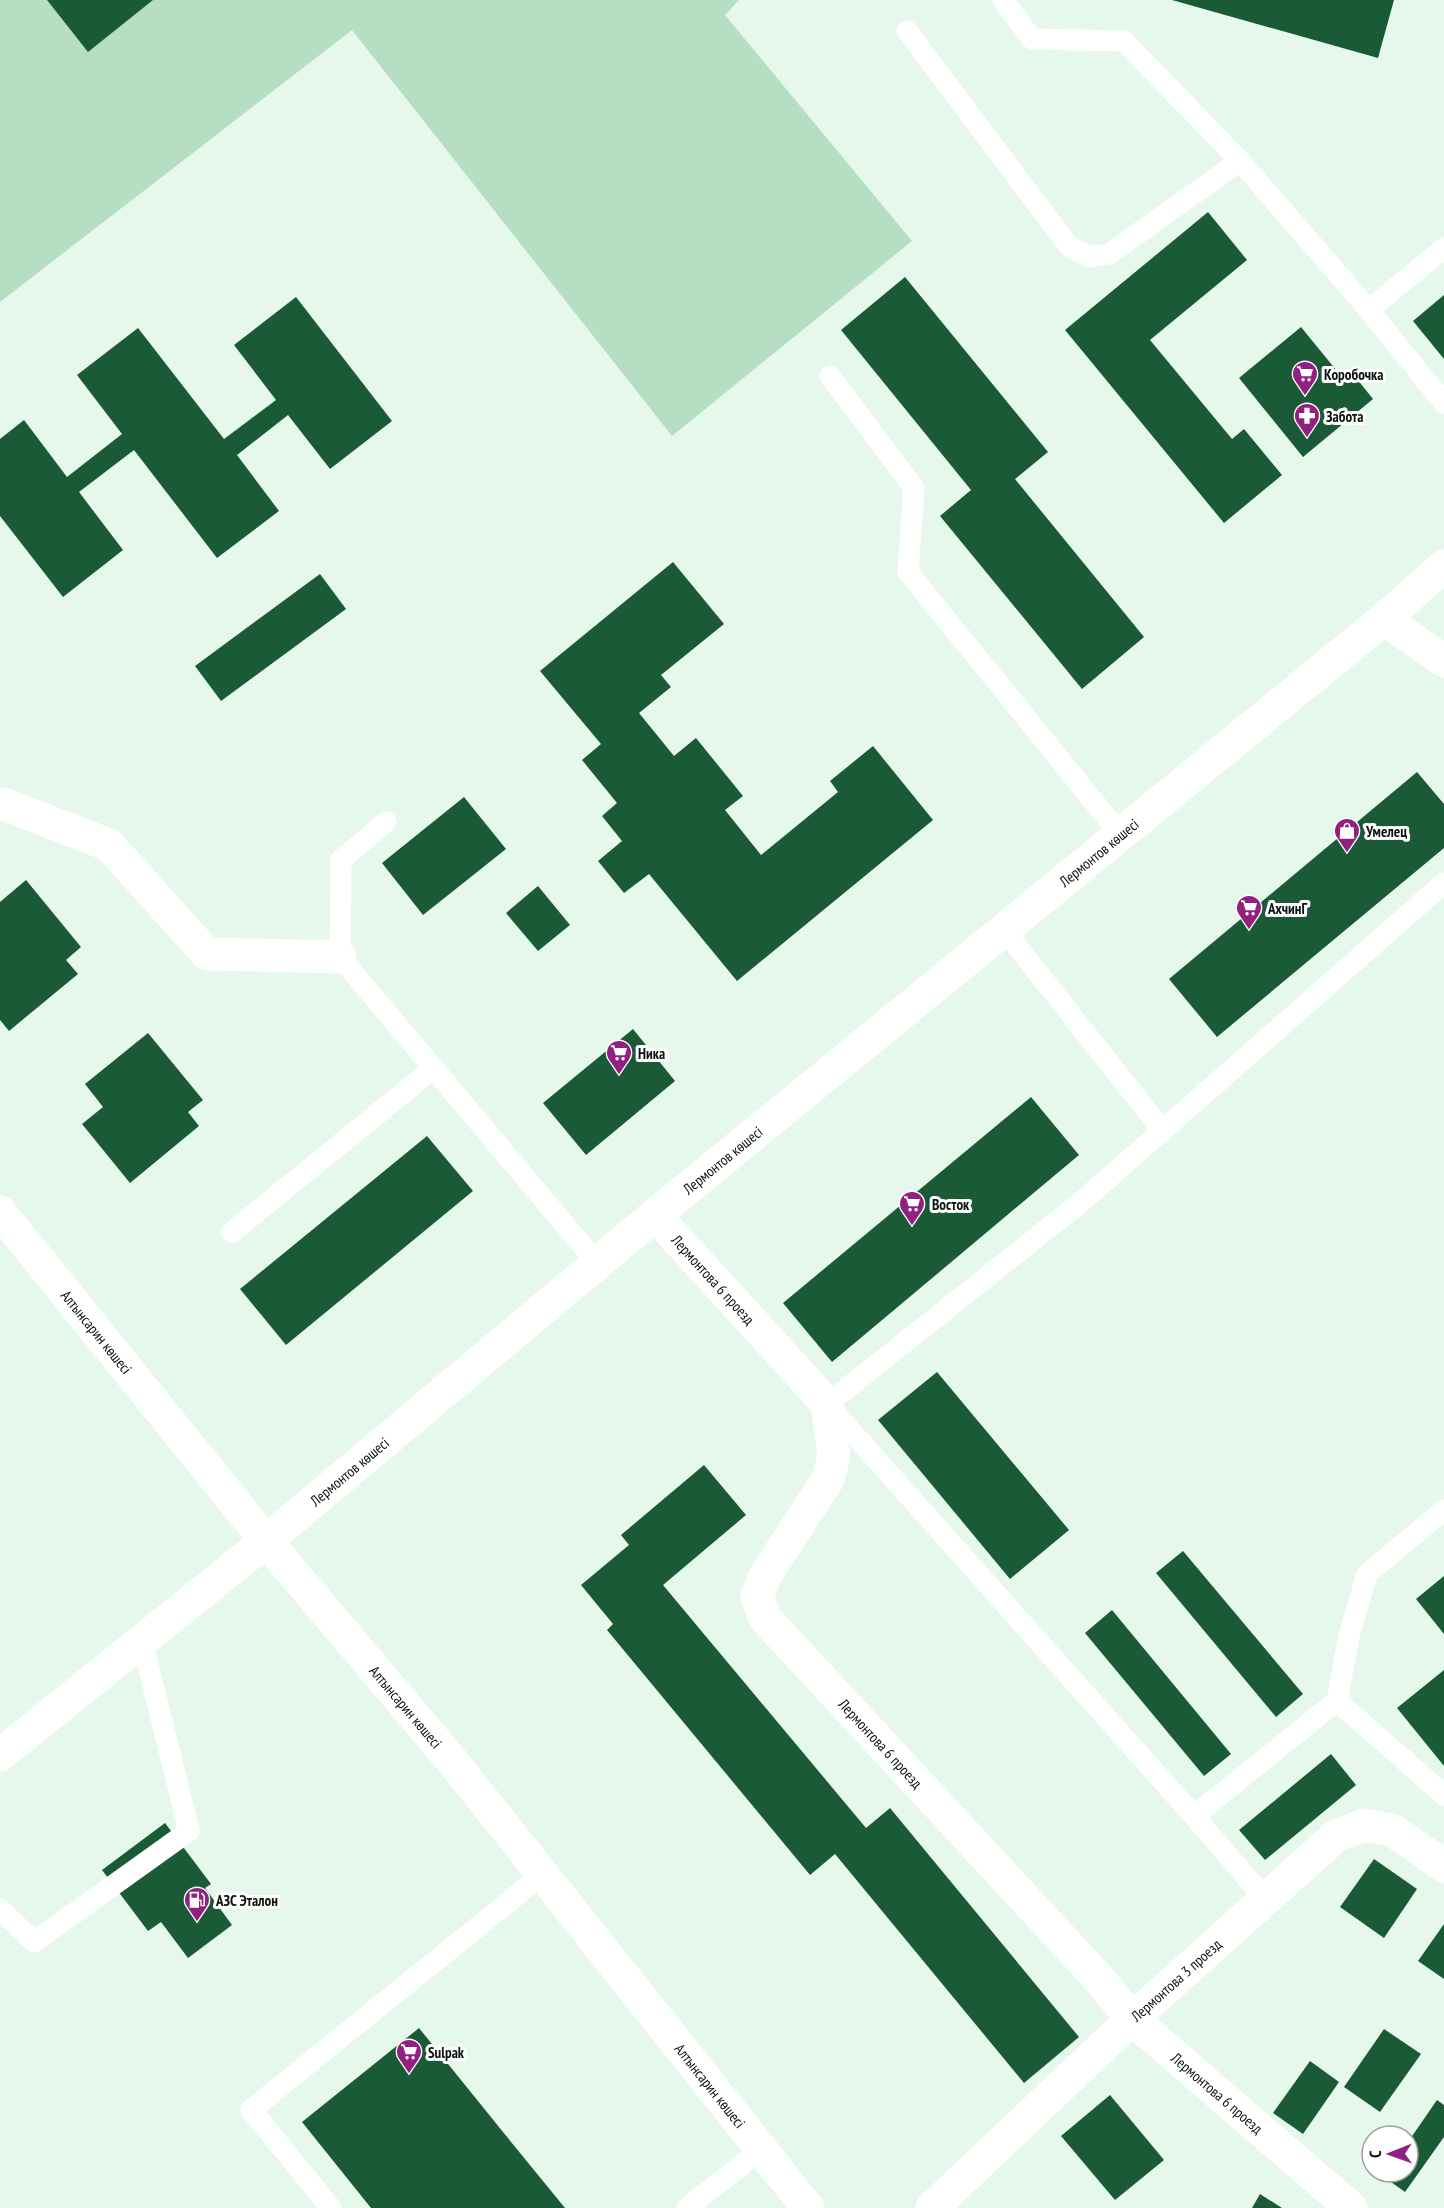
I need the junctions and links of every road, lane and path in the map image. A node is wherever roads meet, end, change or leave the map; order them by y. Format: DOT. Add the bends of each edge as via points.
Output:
graph roads {
  1 [pos="1003,0"];
  2 [pos="907,31"];
  3 [pos="1240,161"];
  4 [pos="1444,248"];
  5 [pos="1369,310"];
  6 [pos="830,376"];
  7 [pos="1444,403"];
  8 [pos="1444,566"];
  9 [pos="1384,619"];
  10 [pos="1444,661"];
  11 [pos="4,804"];
  12 [pos="386,822"];
  13 [pos="1120,835"];
  14 [pos="1444,884"];
  15 [pos="1004,930"];
  16 [pos="340,957"];
  17 [pos="434,1068"];
  18 [pos="1162,1131"];
  19 [pos="0,1212"];
  20 [pos="655,1215"];
  21 [pos="232,1232"];
  22 [pos="597,1263"];
  23 [pos="827,1404"];
  24 [pos="1444,1510"];
  25 [pos="266,1541"];
  26 [pos="142,1641"];
  27 [pos="1337,1701"];
  28 [pos="0,1755"];
  29 [pos="1444,1795"];
  30 [pos="1194,1816"];
  31 [pos="1444,1866"];
  32 [pos="543,1874"];
  33 [pos="1266,1899"];
  34 [pos="0,1909"];
  35 [pos="1132,2019"];
  36 [pos="762,2149"];
  37 [pos="330,2208"];
  38 [pos="687,2208"];
  39 [pos="808,2208"];
  40 [pos="932,2208"];
  41 [pos="1351,2208"];
  1 -- 3 [label="lane" via="1032,39 1124,41"];
  2 -- 3 [label="lane" via="1069,246 1089,256 1109,254"];
  3 -- 5 [label="lane"];
  4 -- 5 [label="lane"];
  5 -- 7 [label="lane"];
  6 -- 13 [label="lane" via="914,488 908,572"];
  8 -- 9 [label="street, Лермонтов көшесі"];
  9 -- 10 [label="street"];
  9 -- 13 [label="street, Лермонтов көшесі"];
  11 -- 16 [label="street" via="109,845 207,954"];
  12 -- 16 [label="lane" via="341,860"];
  13 -- 15 [label="street, Лермонтов көшесі"];
  14 -- 18 [label="lane"];
  15 -- 18 [label="lane"];
  15 -- 20 [label="street, Лермонтов көшесі"];
  16 -- 17 [label="lane"];
  17 -- 21 [label="lane"];
  17 -- 22 [label="lane"];
  18 -- 23 [label="lane" via="1080,1203"];
  19 -- 25 [label="street, Алтынсарин көшесі"];
  20 -- 22 [label="street, Лермонтов көшесі"];
  20 -- 23 [label="street, Лермонтова 6 проезд"];
  22 -- 25 [label="street, Лермонтов көшесі"];
  23 -- 30 [label="lane"];
  23 -- 35 [label="street, Лермонтова 6 проезд" via="834,1456 828,1479 765,1576 757,1597 765,1618"];
  24 -- 27 [label="lane" via="1367,1574 1349,1636"];
  25 -- 26 [label="street, Лермонтов көшесі"];
  25 -- 32 [label="street, Алтынсарин көшесі"];
  26 -- 28 [label="street, Лермонтов көшесі"];
  26 -- 34 [label="lane" via="189,1831 34,1942"];
  27 -- 29 [label="lane"];
  27 -- 30 [label="lane"];
  30 -- 33 [label="lane"];
  31 -- 33 [label="street, Лермонтова 3 проезд" via="1392,1830 1364,1825 1336,1836"];
  32 -- 36 [label="street, Алтынсарин көшесі"];
  32 -- 37 [label="lane" via="251,2110"];
  33 -- 35 [label="street, Лермонтова 3 проезд"];
  35 -- 40 [label="street, Лермонтова 3 проезд"];
  35 -- 41 [label="street, Лермонтова 6 проезд"];
  36 -- 38 [label="lane"];
  36 -- 39 [label="street, Алтынсарин көшесі"];
}
